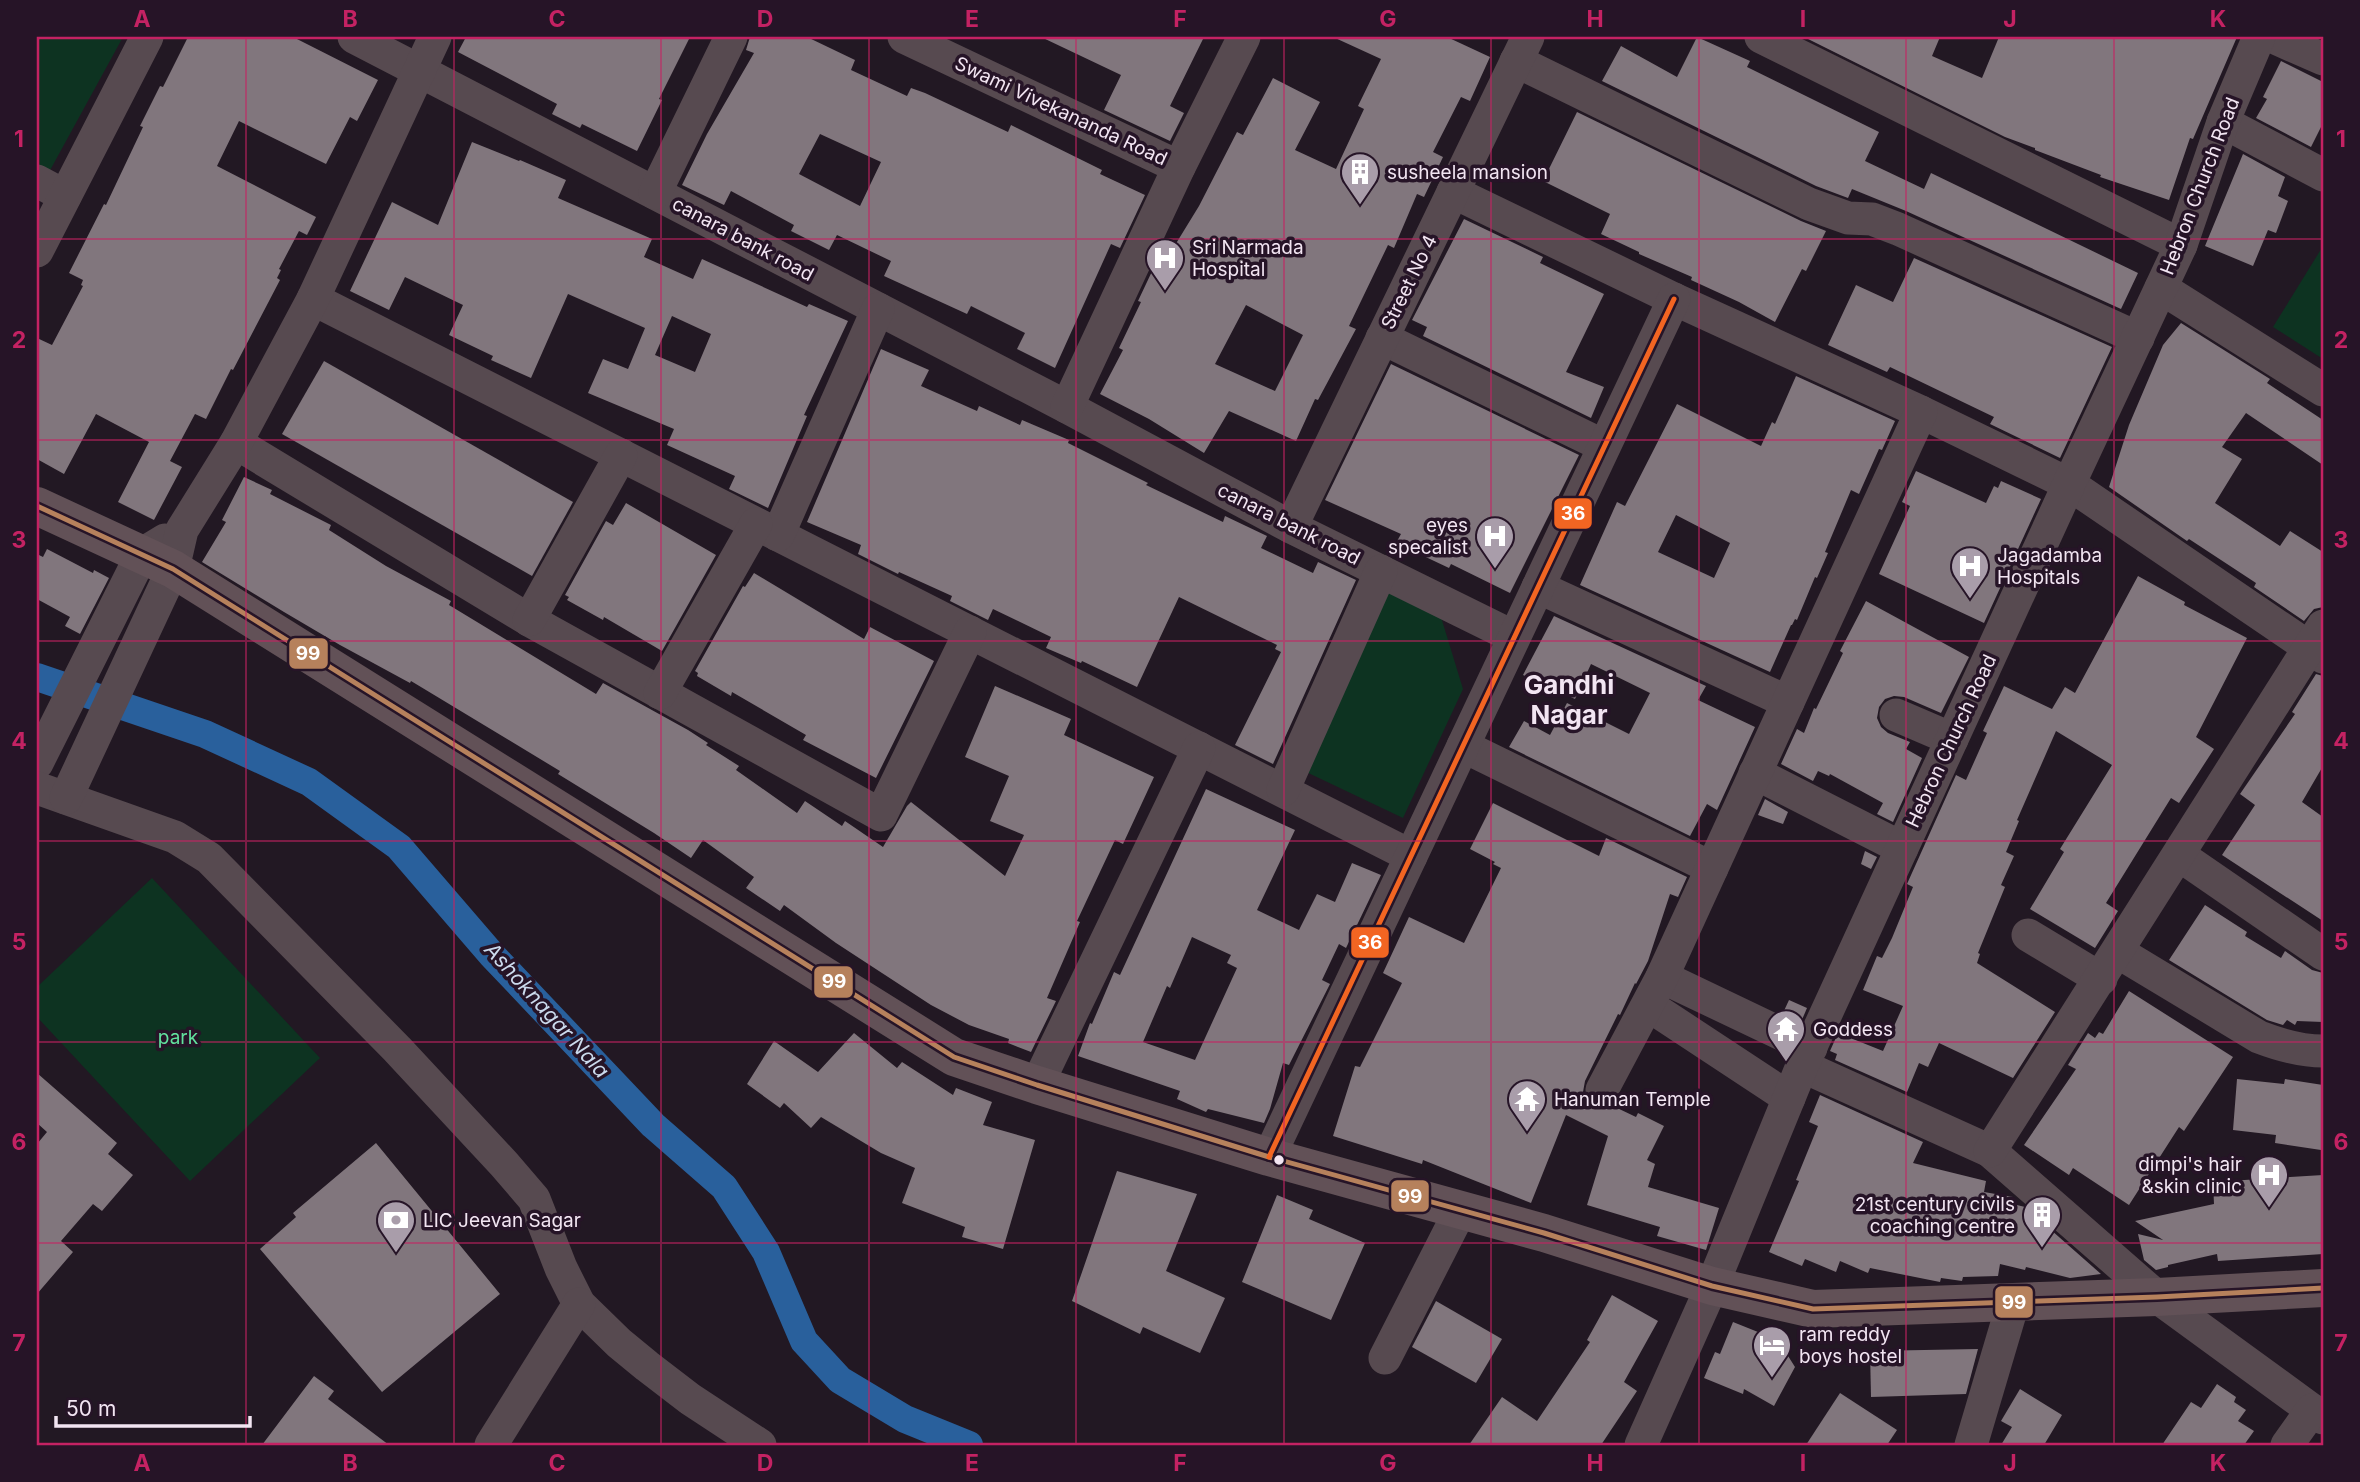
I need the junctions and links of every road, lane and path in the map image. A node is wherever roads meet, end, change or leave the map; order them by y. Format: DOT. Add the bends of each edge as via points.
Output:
graph roads {
  1 [pos="147,37"];
  2 [pos="354,37"];
  3 [pos="435,37"];
  4 [pos="732,37"];
  5 [pos="904,37"];
  6 [pos="1244,37"];
  7 [pos="1761,37"];
  8 [pos="2259,37"];
  9 [pos="2273,37"];
  10 [pos="947,46"];
  11 [pos="1812,48"];
  12 [pos="1522,49"];
  13 [pos="2323,60"];
  14 [pos="419,70"];
  15 [pos="2223,122"];
  16 [pos="1180,167"];
  17 [pos="2323,175"];
  18 [pos="51,188"];
  19 [pos="1453,192"];
  20 [pos="655,193"];
  21 [pos="2181,245"];
  22 [pos="37,251"];
  23 [pos="2161,288"];
  24 [pos="313,299"];
  25 [pos="1674,299"];
  26 [pos="878,309"];
  27 [pos="1382,338"];
  28 [pos="2138,338"];
  29 [pos="2323,390"];
  30 [pos="1068,407"];
  31 [pos="1921,412"];
  32 [pos="236,443"];
  33 [pos="1604,446"];
  34 [pos="621,455"];
  35 [pos="2069,484"];
  36 [pos="37,506"];
  37 [pos="1291,527"];
  38 [pos="767,529"];
  39 [pos="1381,571"];
  40 [pos="152,574"];
  41 [pos="1538,587"];
  42 [pos="528,620"];
  43 [pos="970,632"];
  44 [pos="1514,637"];
  45 [pos="2319,644"];
  46 [pos="660,692"];
  47 [pos="1788,702"];
  48 [pos="1895,715"];
  49 [pos="1952,738"];
  50 [pos="1463,747"];
  51 [pos="1199,748"];
  52 [pos="1755,774"];
  53 [pos="51,776"];
  54 [pos="1283,790"];
  55 [pos="1902,848"];
  56 [pos="2179,855"];
  57 [pos="1411,856"];
  58 [pos="1712,868"];
  59 [pos="2028,935"];
  60 [pos="2323,954"];
  61 [pos="2109,965"];
  62 [pos="1655,991"];
  63 [pos="2323,1051"];
  64 [pos="1807,1057"];
  65 [pos="1037,1085"];
  66 [pos="1602,1090"];
  67 [pos="1789,1098"];
  68 [pos="1990,1151"];
  69 [pos="1269,1157"];
  70 [pos="1460,1210"];
  71 [pos="1713,1286"];
  72 [pos="2323,1288"];
  73 [pos="2157,1297"];
  74 [pos="2014,1300"];
  75 [pos="579,1304"];
  76 [pos="1385,1357"];
  77 [pos="2318,1414"];
  78 [pos="491,1445"];
  79 [pos="760,1445"];
  80 [pos="1641,1445"];
  81 [pos="1971,1445"];
  82 [pos="2287,1445"];
  1 -- 18 [label="street"];
  2 -- 14 [label="street, canara bank road"];
  3 -- 14 [label="street"];
  4 -- 20 [label="street"];
  5 -- 10 [label="street, Swami Vivekananda Road"];
  6 -- 16 [label="street"];
  7 -- 11 [label="street"];
  8 -- 15 [label="street, Hebron Church Road"];
  9 -- 13 [label="street"];
  10 -- 16 [label="street, Swami Vivekananda Road"];
  11 -- 21 [label="street"];
  12 -- 19 [label="street, Street No 4"];
  12 -- 28 [label="street" via="1809,204 1898,229"];
  14 -- 20 [label="street, canara bank road"];
  14 -- 24 [label="street"];
  15 -- 17 [label="street"];
  15 -- 21 [label="street, Hebron Church Road"];
  16 -- 30 [label="street"];
  18 -- 22 [label="street"];
  19 -- 25 [label="street"];
  19 -- 27 [label="street, Street No 4"];
  20 -- 26 [label="street, canara bank road"];
  21 -- 23 [label="street, Hebron Church Road"];
  23 -- 28 [label="street, Hebron Church Road"];
  23 -- 29 [label="street"];
  24 -- 32 [label="street"];
  24 -- 34 [label="street"];
  25 -- 31 [label="street"];
  25 -- 33 [label="street"];
  26 -- 30 [label="street, canara bank road"];
  26 -- 38 [label="street"];
  27 -- 33 [label="street"];
  27 -- 37 [label="street, Street No 4"];
  28 -- 35 [label="street, Hebron Church Road"];
  30 -- 37 [label="street, canara bank road"];
  31 -- 35 [label="street"];
  31 -- 47 [label="street"];
  32 -- 40 [label="street"];
  32 -- 42 [label="street"];
  33 -- 41 [label="street"];
  34 -- 38 [label="street"];
  34 -- 42 [label="street"];
  35 -- 45 [label="street"];
  35 -- 49 [label="street, Hebron Church Road"];
  36 -- 40 [label="main road"];
  37 -- 39 [label="street, canara bank road"];
  38 -- 43 [label="street"];
  38 -- 46 [label="street"];
  39 -- 44 [label="street, canara bank road"];
  39 -- 54 [label="street"];
  40 -- 53 [label="street"];
  40 -- 65 [label="main road" via="954,1057"];
  41 -- 44 [label="street"];
  41 -- 47 [label="street"];
  42 -- 46 [label="street"];
  43 -- 46 [label="street" via="881,815"];
  43 -- 51 [label="street"];
  44 -- 50 [label="street"];
  45 -- 56 [label="street"];
  47 -- 52 [label="street"];
  48 -- 49 [label="street"];
  49 -- 55 [label="street, Hebron Church Road"];
  50 -- 57 [label="street"];
  50 -- 58 [label="street"];
  51 -- 54 [label="street"];
  51 -- 65 [label="street"];
  52 -- 55 [label="street"];
  52 -- 58 [label="street"];
  53 -- 75 [label="street" via="175,837 209,858 241,888 534,1199"];
  54 -- 57 [label="street"];
  55 -- 64 [label="street, Hebron Church Road"];
  56 -- 60 [label="street"];
  56 -- 61 [label="street"];
  57 -- 69 [label="street"];
  58 -- 62 [label="street"];
  59 -- 61 [label="street"];
  61 -- 63 [label="street" via="2259,1037 2283,1046"];
  61 -- 68 [label="street"];
  62 -- 64 [label="street"];
  62 -- 66 [label="street"];
  62 -- 67 [label="street"];
  64 -- 67 [label="street, Hebron Church Road"];
  64 -- 68 [label="street"];
  65 -- 69 [label="main road"];
  67 -- 71 [label="street, Hebron Church Road"];
  68 -- 73 [label="street"];
  69 -- 70 [label="main road"];
  70 -- 71 [label="main road"];
  70 -- 76 [label="street"];
  71 -- 74 [label="main road" via="1813,1309"];
  71 -- 80 [label="street, Hebron Church Road"];
  72 -- 73 [label="main road"];
  73 -- 74 [label="main road"];
  73 -- 77 [label="street"];
  74 -- 81 [label="street"];
  75 -- 78 [label="street"];
  75 -- 79 [label="street" via="647,1366"];
  77 -- 82 [label="street"];
}
